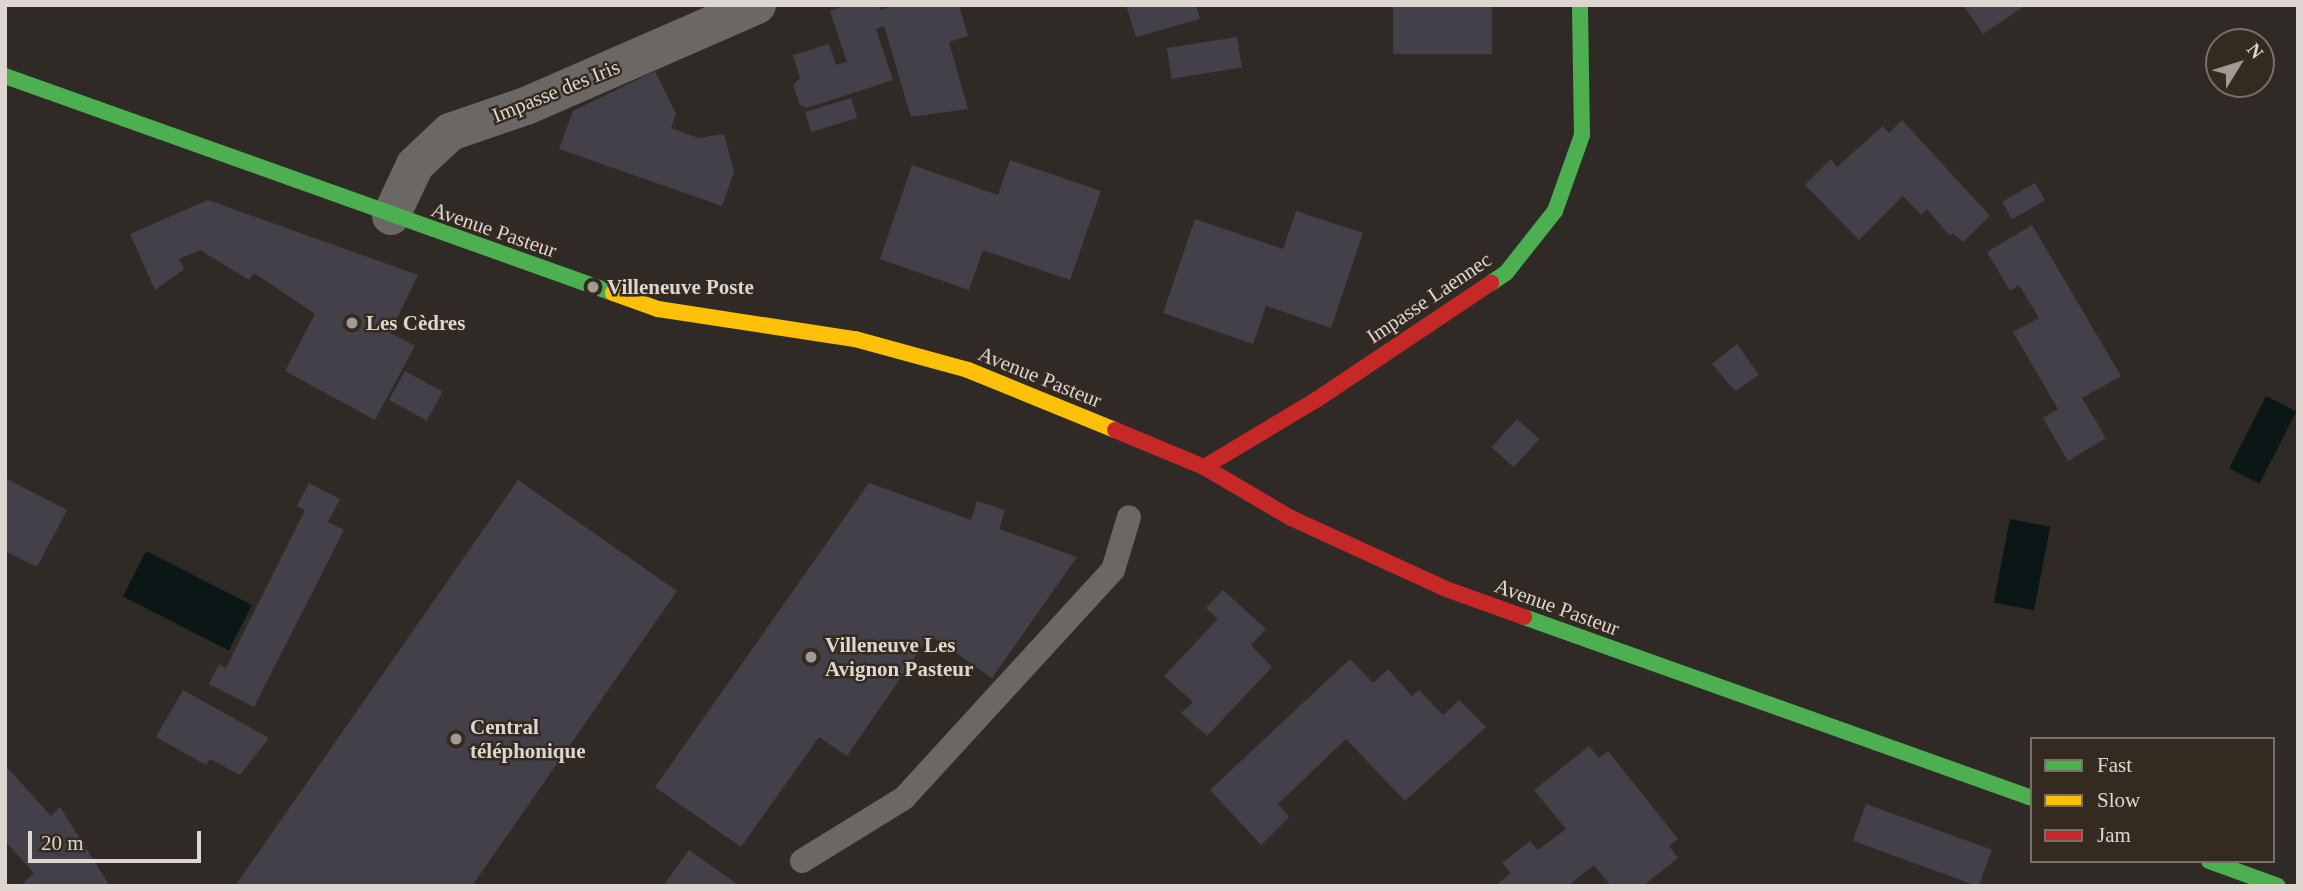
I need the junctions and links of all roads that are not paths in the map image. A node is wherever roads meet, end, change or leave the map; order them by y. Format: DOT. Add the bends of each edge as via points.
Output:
graph roads {
  1 [pos="757,5"];
  2 [pos="1580,5"];
  3 [pos="5,76"];
  4 [pos="391,216"];
  5 [pos="1204,467"];
  6 [pos="1129,517"];
  7 [pos="2030,798"];
  8 [pos="802,861"];
  9 [pos="2215,863"];
  10 [pos="2278,886"];
  1 -- 4 [label="street, Impasse des Iris" via="526,106 450,132 415,165"];
  2 -- 5 [label="street, Impasse Laennec" via="1582,135 1555,211 1506,273 1316,400"];
  3 -- 4 [label="street, Avenue Pasteur"];
  4 -- 5 [label="street, Avenue Pasteur" via="658,309 898,348 968,370"];
  5 -- 7 [label="street, Avenue Pasteur" via="1292,518 1446,589"];
  6 -- 8 [label="lane" via="1113,570 904,798"];
  9 -- 10 [label="street"];
}
